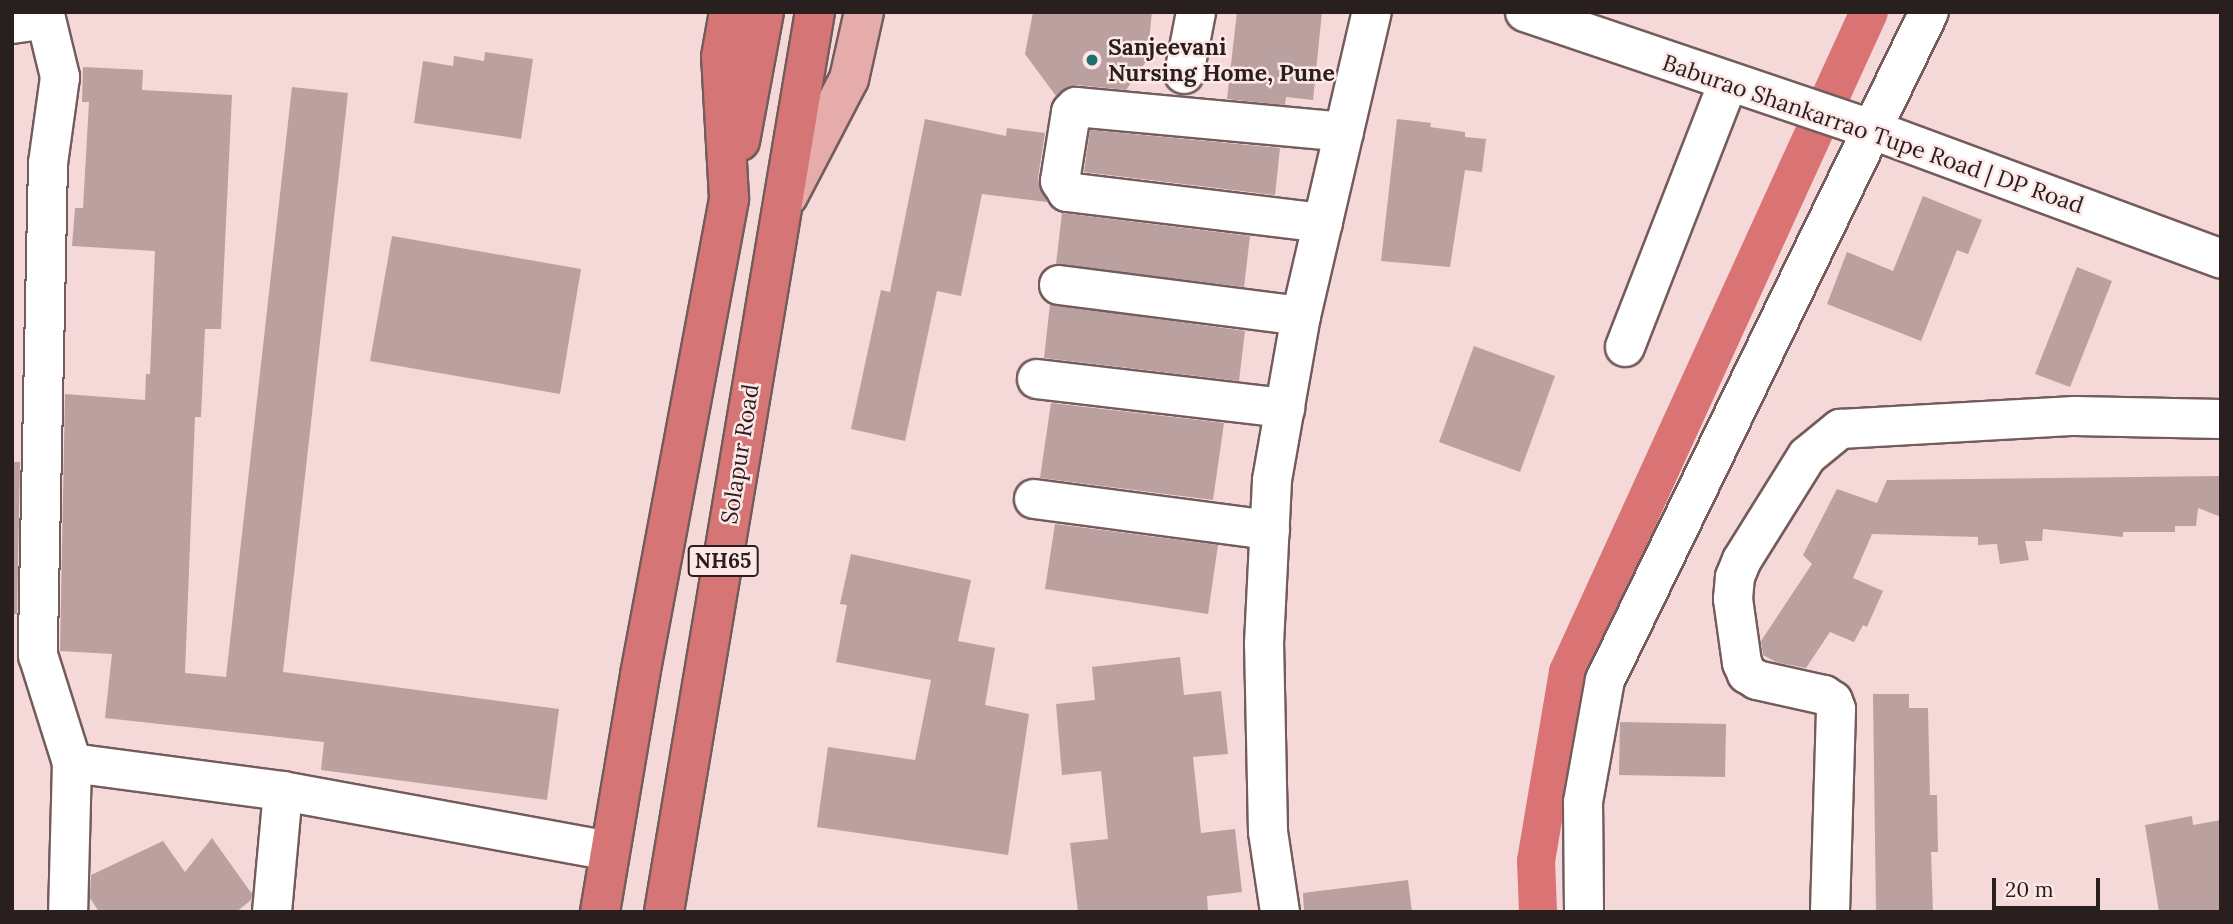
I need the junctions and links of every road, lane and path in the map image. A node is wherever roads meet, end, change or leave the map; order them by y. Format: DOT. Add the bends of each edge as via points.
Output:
graph roads {
  1 [pos="729,12"];
  2 [pos="765,12"];
  3 [pos="815,12"];
  4 [pos="864,12"];
  5 [pos="1196,12"];
  6 [pos="1372,12"];
  7 [pos="1525,12"];
  8 [pos="1929,12"];
  9 [pos="45,18"];
  10 [pos="1184,74"];
  11 [pos="1728,83"];
  12 [pos="1861,126"];
  13 [pos="1344,132"];
  14 [pos="729,198"];
  15 [pos="780,210"];
  16 [pos="1323,223"];
  17 [pos="2221,259"];
  18 [pos="1059,285"];
  19 [pos="1301,316"];
  20 [pos="1625,347"];
  21 [pos="1037,379"];
  22 [pos="1285,408"];
  23 [pos="2221,419"];
  24 [pos="1034,499"];
  25 [pos="1270,530"];
  26 [pos="26,632"];
  27 [pos="72,763"];
  28 [pos="283,791"];
  29 [pos="610,850"];
  30 [pos="68,912"];
  31 [pos="272,912"];
  32 [pos="600,912"];
  33 [pos="664,912"];
  34 [pos="1280,912"];
  35 [pos="1584,912"];
  36 [pos="1830,912"];
  1 -- 14 [label="highway" via="721,57"];
  2 -- 14 [label="highway, NH65"];
  3 -- 15 [label="highway, NH65"];
  4 -- 15 [label="main road, Solapur Road" via="849,79"];
  5 -- 10 [label="street"];
  6 -- 13 [label="street"];
  7 -- 11 [label="street, Baburao Shankarrao Tupe Road | DP Road"];
  8 -- 12 [label="street"];
  9 -- 26 [label="street" via="60,77 48,163"];
  11 -- 12 [label="street, Baburao Shankarrao Tupe Road | DP Road"];
  11 -- 20 [label="street"];
  12 -- 17 [label="street, Baburao Shankarrao Tupe Road | DP Road"];
  12 -- 35 [label="street" via="1605,680 1583,802"];
  13 -- 16 [label="street"];
  13 -- 16 [label="street" via="1076,107 1071,112 1060,181 1067,192"];
  14 -- 29 [label="highway, NH65"];
  15 -- 33 [label="highway, Solapur Road / NH65"];
  16 -- 19 [label="street"];
  18 -- 19 [label="street"];
  19 -- 22 [label="street"];
  21 -- 22 [label="street"];
  22 -- 25 [label="street" via="1272,480"];
  23 -- 36 [label="street" via="2075,416 1840,429 1807,456 1742,560 1733,598 1747,674 1824,695 1836,709"];
  24 -- 25 [label="street"];
  25 -- 34 [label="street" via="1264,644 1268,832"];
  26 -- 27 [label="street" via="38,655"];
  27 -- 28 [label="street"];
  27 -- 30 [label="street"];
  28 -- 29 [label="street"];
  28 -- 31 [label="street"];
  29 -- 32 [label="highway, NH65"];
}
